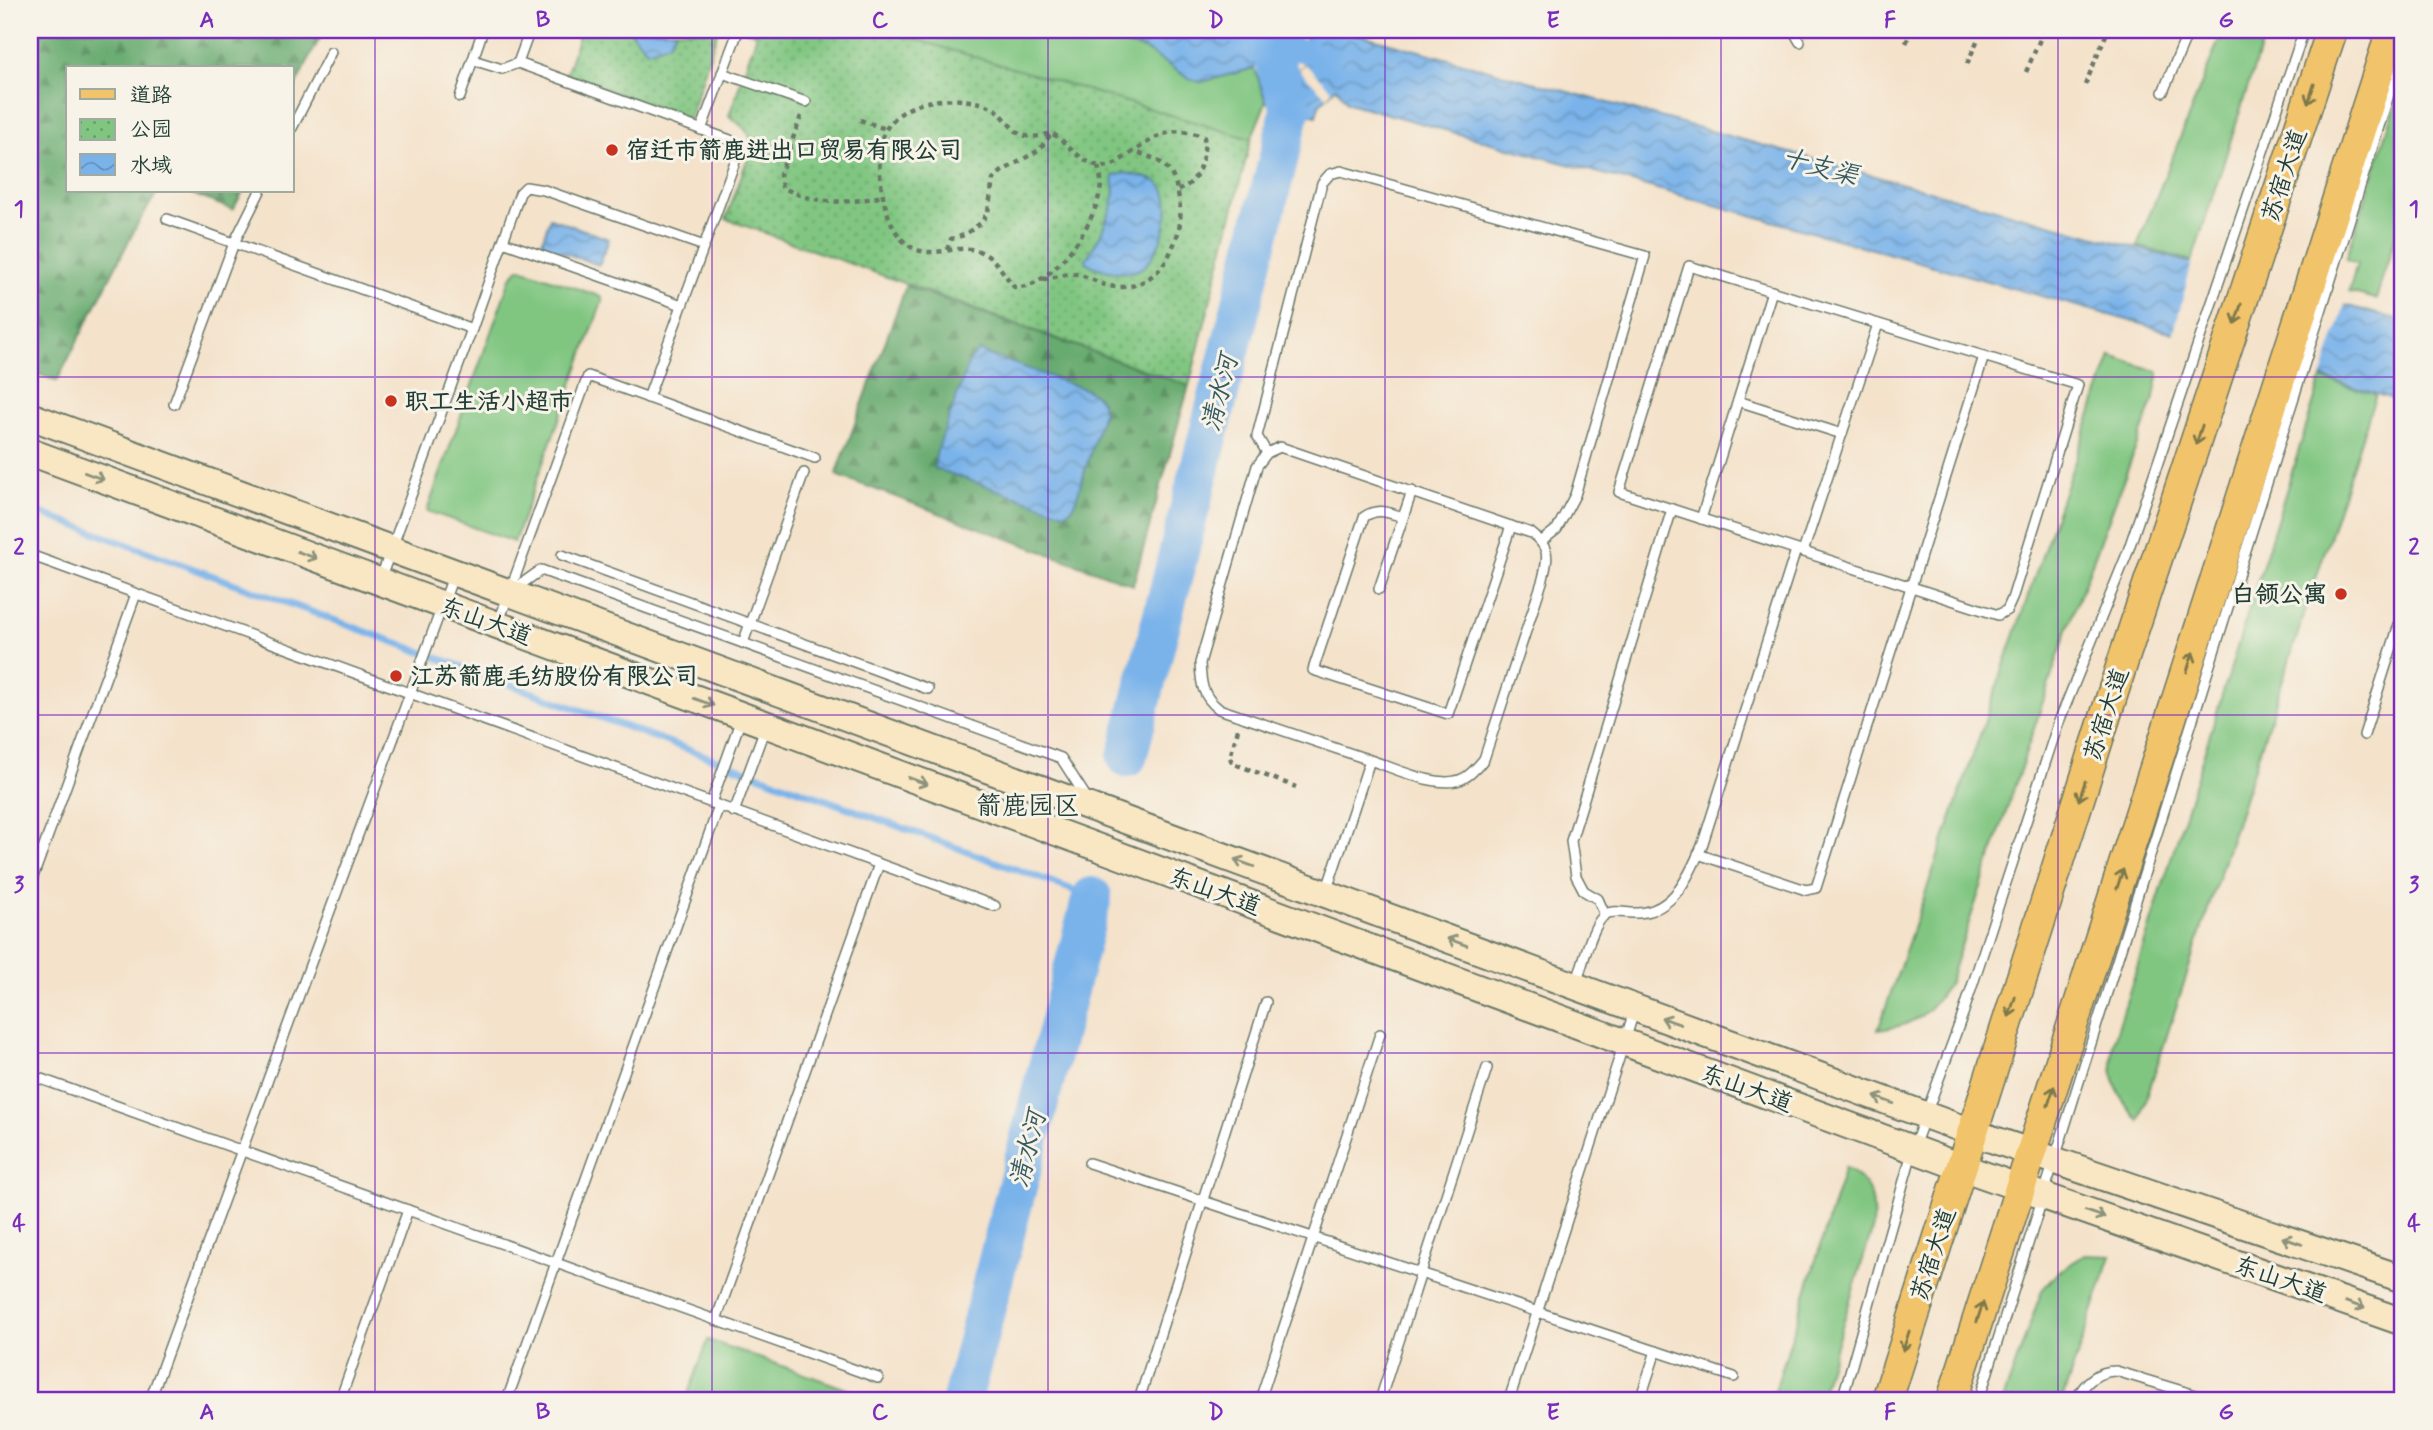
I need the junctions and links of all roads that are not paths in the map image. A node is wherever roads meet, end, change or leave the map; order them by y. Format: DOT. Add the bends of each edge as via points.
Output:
graph roads {
  1 [pos="484,30"];
  2 [pos="530,30"];
  3 [pos="1793,30"];
  4 [pos="2189,30"];
  5 [pos="2304,30"];
  6 [pos="2332,30"];
  7 [pos="2392,30"];
  8 [pos="737,34"];
  9 [pos="1800,42"];
  10 [pos="2403,50"];
  11 [pos="331,52"];
  12 [pos="473,60"];
  13 [pos="518,63"];
  14 [pos="722,73"];
  15 [pos="2163,92"];
  16 [pos="460,97"];
  17 [pos="806,102"];
  18 [pos="294,124"];
  19 [pos="701,130"];
  20 [pos="260,192"];
  21 [pos="167,219"];
  22 [pos="503,242"];
  23 [pos="234,243"];
  24 [pos="704,246"];
  25 [pos="2321,279"];
  26 [pos="1772,291"];
  27 [pos="682,305"];
  28 [pos="1878,324"];
  29 [pos="472,329"];
  30 [pos="1984,356"];
  31 [pos="648,398"];
  32 [pos="1738,401"];
  33 [pos="174,404"];
  34 [pos="30,416"];
  35 [pos="1842,434"];
  36 [pos="30,452"];
  37 [pos="1267,453"];
  38 [pos="815,458"];
  39 [pos="804,473"];
  40 [pos="1412,491"];
  41 [pos="1672,509"];
  42 [pos="1403,517"];
  43 [pos="1701,519"];
  44 [pos="1511,526"];
  45 [pos="1542,541"];
  46 [pos="391,549"];
  47 [pos="1800,551"];
  48 [pos="30,555"];
  49 [pos="562,555"];
  50 [pos="454,573"];
  51 [pos="379,581"];
  52 [pos="1910,587"];
  53 [pos="1379,589"];
  54 [pos="509,593"];
  55 [pos="136,594"];
  56 [pos="443,605"];
  57 [pos="2403,612"];
  58 [pos="750,624"];
  59 [pos="497,625"];
  60 [pos="2401,626"];
  61 [pos="743,643"];
  62 [pos="928,689"];
  63 [pos="410,694"];
  64 [pos="754,720"];
  65 [pos="2364,735"];
  66 [pos="1370,760"];
  67 [pos="715,805"];
  68 [pos="1094,808"];
  69 [pos="734,812"];
  70 [pos="1698,854"];
  71 [pos="879,864"];
  72 [pos="30,885"];
  73 [pos="1325,894"];
  74 [pos="995,906"];
  75 [pos="1605,915"];
  76 [pos="1576,986"];
  77 [pos="1266,1002"];
  78 [pos="1635,1008"];
  79 [pos="1380,1034"];
  80 [pos="1624,1042"];
  81 [pos="1487,1068"];
  82 [pos="30,1075"];
  83 [pos="1926,1115"];
  84 [pos="1971,1132"];
  85 [pos="1913,1149"];
  86 [pos="242,1151"];
  87 [pos="2044,1156"];
  88 [pos="1088,1163"];
  89 [pos="1961,1167"];
  90 [pos="2033,1192"];
  91 [pos="1203,1201"];
  92 [pos="408,1210"];
  93 [pos="1314,1237"];
  94 [pos="556,1263"];
  95 [pos="1421,1273"];
  96 [pos="2403,1279"];
  97 [pos="1537,1311"];
  98 [pos="716,1320"];
  99 [pos="2403,1322"];
  100 [pos="1656,1350"];
  101 [pos="1734,1377"];
  102 [pos="878,1378"];
  103 [pos="150,1400"];
  104 [pos="340,1400"];
  105 [pos="507,1400"];
  106 [pos="1139,1400"];
  107 [pos="1260,1400"];
  108 [pos="1380,1400"];
  109 [pos="1509,1400"];
  110 [pos="1640,1400"];
  111 [pos="1842,1400"];
  112 [pos="1887,1400"];
  113 [pos="1952,1400"];
  114 [pos="1979,1400"];
  115 [pos="2077,1400"];
  116 [pos="2212,1400"];
  1 -- 12 [label="lane"];
  2 -- 13 [label="lane"];
  3 -- 9 [label="lane"];
  4 -- 15 [label="lane"];
  5 -- 83 [label="lane" via="2127,554 2058,724"];
  6 -- 84 [label="main road, 苏宿大道, one-way"];
  7 -- 25 [label="main road"];
  8 -- 14 [label="lane"];
  10 -- 25 [label="lane"];
  11 -- 18 [label="lane"];
  12 -- 13 [label="lane" via="502,69"];
  12 -- 16 [label="lane"];
  13 -- 19 [label="lane"];
  14 -- 17 [label="lane"];
  14 -- 19 [label="lane"];
  19 -- 24 [label="lane" via="730,140 736,159"];
  20 -- 23 [label="lane"];
  21 -- 23 [label="lane"];
  22 -- 24 [label="lane" via="526,187"];
  22 -- 27 [label="lane"];
  22 -- 29 [label="lane"];
  23 -- 29 [label="lane"];
  23 -- 33 [label="lane"];
  24 -- 27 [label="lane"];
  25 -- 87 [label="main road"];
  26 -- 28 [label="lane"];
  26 -- 32 [label="lane"];
  26 -- 41 [label="lane" via="1689,265 1619,492"];
  27 -- 31 [label="lane"];
  28 -- 30 [label="lane"];
  28 -- 35 [label="lane"];
  29 -- 46 [label="lane"];
  30 -- 52 [label="lane"];
  30 -- 52 [label="lane" via="2078,385 2012,600 1998,615"];
  31 -- 38 [label="lane"];
  31 -- 54 [label="lane" via="588,376"];
  32 -- 35 [label="lane"];
  32 -- 43 [label="lane"];
  34 -- 46 [label="main road, 东山大道"];
  35 -- 47 [label="lane"];
  36 -- 51 [label="main road, 东山大道, one-way"];
  37 -- 40 [label="lane" via="1280,447 1296,451"];
  37 -- 45 [label="lane" via="1257,436 1322,183 1330,174 1341,171 1645,256 1575,495 1558,529"];
  37 -- 66 [label="lane" via="1257,466 1200,663 1201,689 1219,709"];
  39 -- 58 [label="lane"];
  40 -- 42 [label="lane"];
  40 -- 44 [label="lane"];
  41 -- 43 [label="lane"];
  41 -- 75 [label="lane" via="1570,841 1576,876 1584,891 1598,899"];
  42 -- 44 [label="lane" via="1381,510 1364,517 1313,670 1448,714"];
  42 -- 53 [label="lane"];
  43 -- 47 [label="lane"];
  44 -- 45 [label="lane"];
  45 -- 66 [label="lane" via="1548,555 1543,579 1484,759 1467,777 1455,782 1434,782"];
  46 -- 50 [label="main road, 东山大道"];
  46 -- 51 [label="lane"];
  47 -- 52 [label="lane"];
  47 -- 70 [label="lane"];
  48 -- 55 [label="lane"];
  49 -- 58 [label="lane"];
  50 -- 54 [label="main road, 东山大道"];
  50 -- 56 [label="lane"];
  51 -- 56 [label="main road, 东山大道"];
  52 -- 70 [label="lane" via="1816,888 1806,890"];
  54 -- 59 [label="lane"];
  54 -- 61 [label="lane" via="541,570"];
  54 -- 68 [label="main road, 东山大道"];
  55 -- 63 [label="lane"];
  55 -- 72 [label="lane"];
  56 -- 59 [label="main road, 东山大道"];
  56 -- 63 [label="lane"];
  57 -- 60 [label="lane"];
  58 -- 61 [label="lane"];
  58 -- 62 [label="lane"];
  59 -- 64 [label="main road, 东山大道, one-way"];
  60 -- 65 [label="lane"];
  61 -- 68 [label="lane" via="1061,758"];
  63 -- 67 [label="lane"];
  63 -- 86 [label="lane"];
  64 -- 67 [label="lane" via="729,753"];
  64 -- 69 [label="lane" via="752,762"];
  64 -- 80 [label="main road, 东山大道, one-way"];
  66 -- 73 [label="lane"];
  67 -- 69 [label="lane"];
  67 -- 94 [label="lane"];
  73 -- 68 [label="main road, 东山大道, one-way"];
  69 -- 71 [label="lane"];
  70 -- 75 [label="lane" via="1682,886 1665,905 1648,912"];
  71 -- 74 [label="lane"];
  71 -- 98 [label="lane"];
  76 -- 73 [label="main road, 东山大道, one-way"];
  75 -- 76 [label="lane" via="1597,925"];
  76 -- 78 [label="main road, 东山大道"];
  77 -- 91 [label="lane"];
  78 -- 80 [label="lane"];
  83 -- 78 [label="main road, 东山大道, one-way"];
  79 -- 93 [label="lane"];
  80 -- 85 [label="main road, 东山大道"];
  80 -- 97 [label="lane"];
  81 -- 95 [label="lane"];
  82 -- 86 [label="lane"];
  83 -- 84 [label="main road, 东山大道"];
  83 -- 85 [label="lane"];
  84 -- 87 [label="main road, 东山大道"];
  84 -- 89 [label="main road, 苏宿大道"];
  85 -- 89 [label="main road, 东山大道"];
  85 -- 111 [label="lane"];
  86 -- 92 [label="lane"];
  86 -- 103 [label="lane"];
  87 -- 90 [label="main road"];
  96 -- 87 [label="main road, 东山大道, one-way"];
  88 -- 91 [label="lane"];
  89 -- 90 [label="main road, 东山大道"];
  89 -- 112 [label="main road, 苏宿大道, one-way"];
  90 -- 99 [label="main road, 东山大道, one-way"];
  113 -- 90 [label="main road, one-way"];
  90 -- 114 [label="lane"];
  91 -- 93 [label="lane"];
  91 -- 106 [label="lane"];
  92 -- 94 [label="lane"];
  92 -- 104 [label="lane"];
  93 -- 95 [label="lane"];
  93 -- 107 [label="lane"];
  94 -- 98 [label="lane"];
  94 -- 105 [label="lane"];
  95 -- 97 [label="lane"];
  95 -- 108 [label="lane"];
  97 -- 100 [label="lane"];
  97 -- 109 [label="lane"];
  98 -- 102 [label="lane"];
  100 -- 101 [label="lane"];
  100 -- 110 [label="lane"];
  115 -- 116 [label="lane" via="2086,1382 2104,1371 2116,1371"];
}
